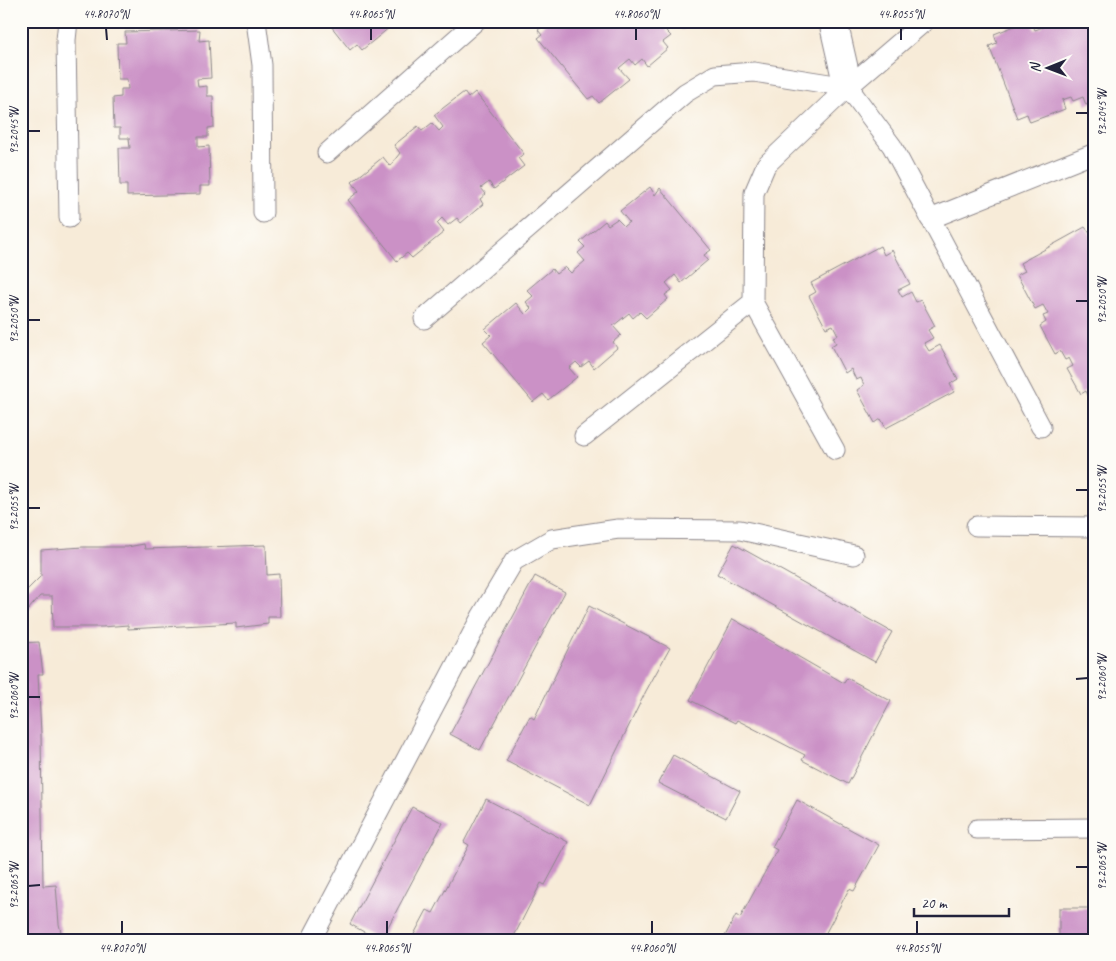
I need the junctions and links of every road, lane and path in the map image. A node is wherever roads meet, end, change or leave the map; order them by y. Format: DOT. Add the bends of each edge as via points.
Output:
graph roads {
  1 [pos="68,21"];
  2 [pos="256,21"];
  3 [pos="476,21"];
  4 [pos="833,21"];
  5 [pos="925,21"];
  6 [pos="848,87"];
  7 [pos="327,153"];
  8 [pos="1095,153"];
  9 [pos="263,213"];
  10 [pos="69,218"];
  11 [pos="930,220"];
  12 [pos="753,302"];
  13 [pos="424,319"];
  14 [pos="1041,427"];
  15 [pos="584,436"];
  16 [pos="835,450"];
  17 [pos="976,526"];
  18 [pos="1095,527"];
  19 [pos="854,555"];
  20 [pos="1095,828"];
  21 [pos="977,829"];
  22 [pos="311,940"];
  1 -- 10 [label="lane"];
  2 -- 9 [label="lane" via="262,65"];
  3 -- 7 [label="lane"];
  4 -- 6 [label="street"];
  5 -- 6 [label="lane"];
  6 -- 11 [label="lane" via="892,146"];
  6 -- 12 [label="lane" via="766,165 754,194"];
  6 -- 13 [label="lane" via="754,72 716,75 684,93"];
  8 -- 11 [label="lane"];
  11 -- 14 [label="lane"];
  12 -- 15 [label="lane"];
  12 -- 16 [label="lane"];
  17 -- 18 [label="lane"];
  19 -- 22 [label="lane" via="740,530 618,529 552,539 514,561 482,615"];
  20 -- 21 [label="lane"];
}
